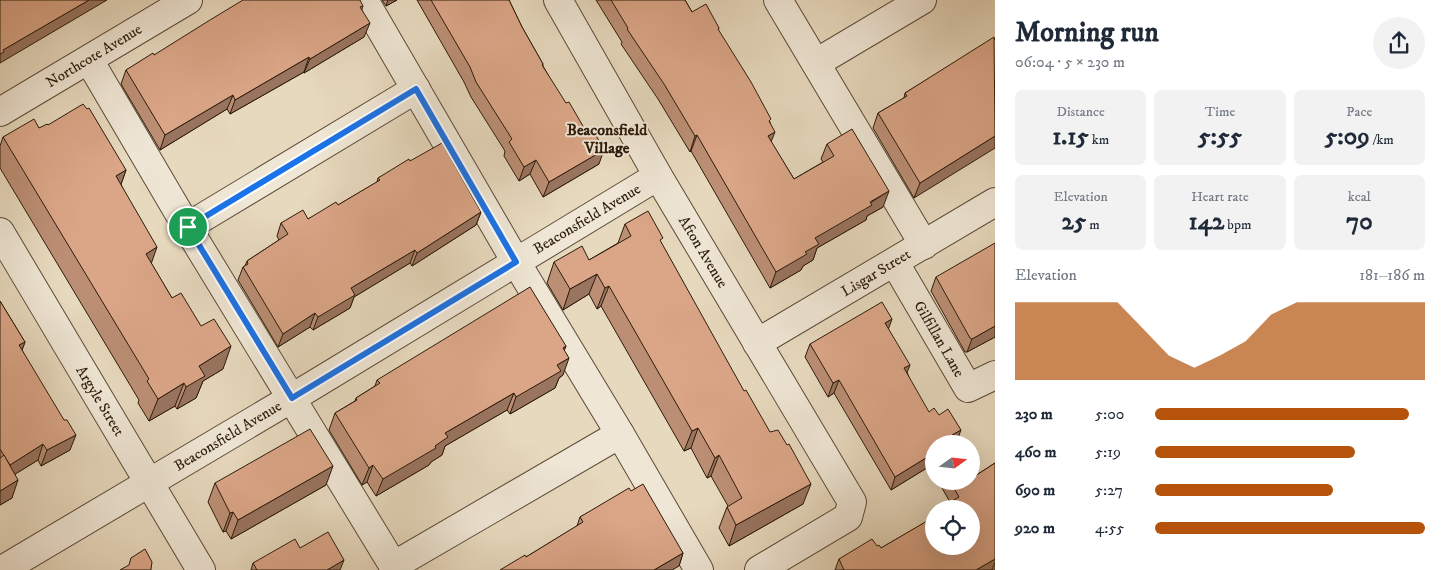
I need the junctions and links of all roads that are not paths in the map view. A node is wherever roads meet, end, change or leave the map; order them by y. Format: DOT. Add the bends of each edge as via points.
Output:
graph roads {
  1 [pos="188,0"];
  2 [pos="364,0"];
  3 [pos="558,0"];
  4 [pos="778,0"];
  5 [pos="922,0"];
  6 [pos="89,60"];
  7 [pos="816,63"];
  8 [pos="416,89"];
  9 [pos="0,112"];
  10 [pos="658,176"];
  11 [pos="995,202"];
  12 [pos="188,227"];
  13 [pos="0,232"];
  14 [pos="924,245"];
  15 [pos="516,262"];
  16 [pos="895,262"];
  17 [pos="757,343"];
  18 [pos="995,375"];
  19 [pos="292,398"];
  20 [pos="620,434"];
  21 [pos="149,483"];
  22 [pos="395,568"];
  23 [pos="1,569"];
  24 [pos="201,570"];
  25 [pos="699,570"];
  26 [pos="759,570"];
  1 -- 6 [label="street, Northcote Avenue"];
  2 -- 8 [label="street"];
  3 -- 10 [label="street, Afton Avenue"];
  4 -- 7 [label="street"];
  5 -- 7 [label="street"];
  6 -- 9 [label="street, Northcote Avenue"];
  6 -- 12 [label="street"];
  7 -- 14 [label="street"];
  8 -- 12 [label="street"];
  8 -- 15 [label="street"];
  10 -- 15 [label="street, Beaconsfield Avenue"];
  10 -- 17 [label="street, Afton Avenue"];
  11 -- 14 [label="street, Lisgar Street"];
  12 -- 19 [label="street"];
  13 -- 21 [label="street, Argyle Street"];
  14 -- 16 [label="street, Lisgar Street"];
  15 -- 19 [label="street, Beaconsfield Avenue"];
  15 -- 20 [label="street"];
  16 -- 17 [label="street, Lisgar Street"];
  16 -- 18 [label="street, Gilfillan Lane" via="968,388"];
  17 -- 26 [label="street, Afton Avenue" via="852,502 848,517"];
  19 -- 21 [label="street, Beaconsfield Avenue"];
  19 -- 22 [label="street"];
  20 -- 22 [label="street"];
  20 -- 25 [label="street"];
  21 -- 23 [label="street, Beaconsfield Avenue"];
  21 -- 24 [label="street, Argyle Street"];
}
